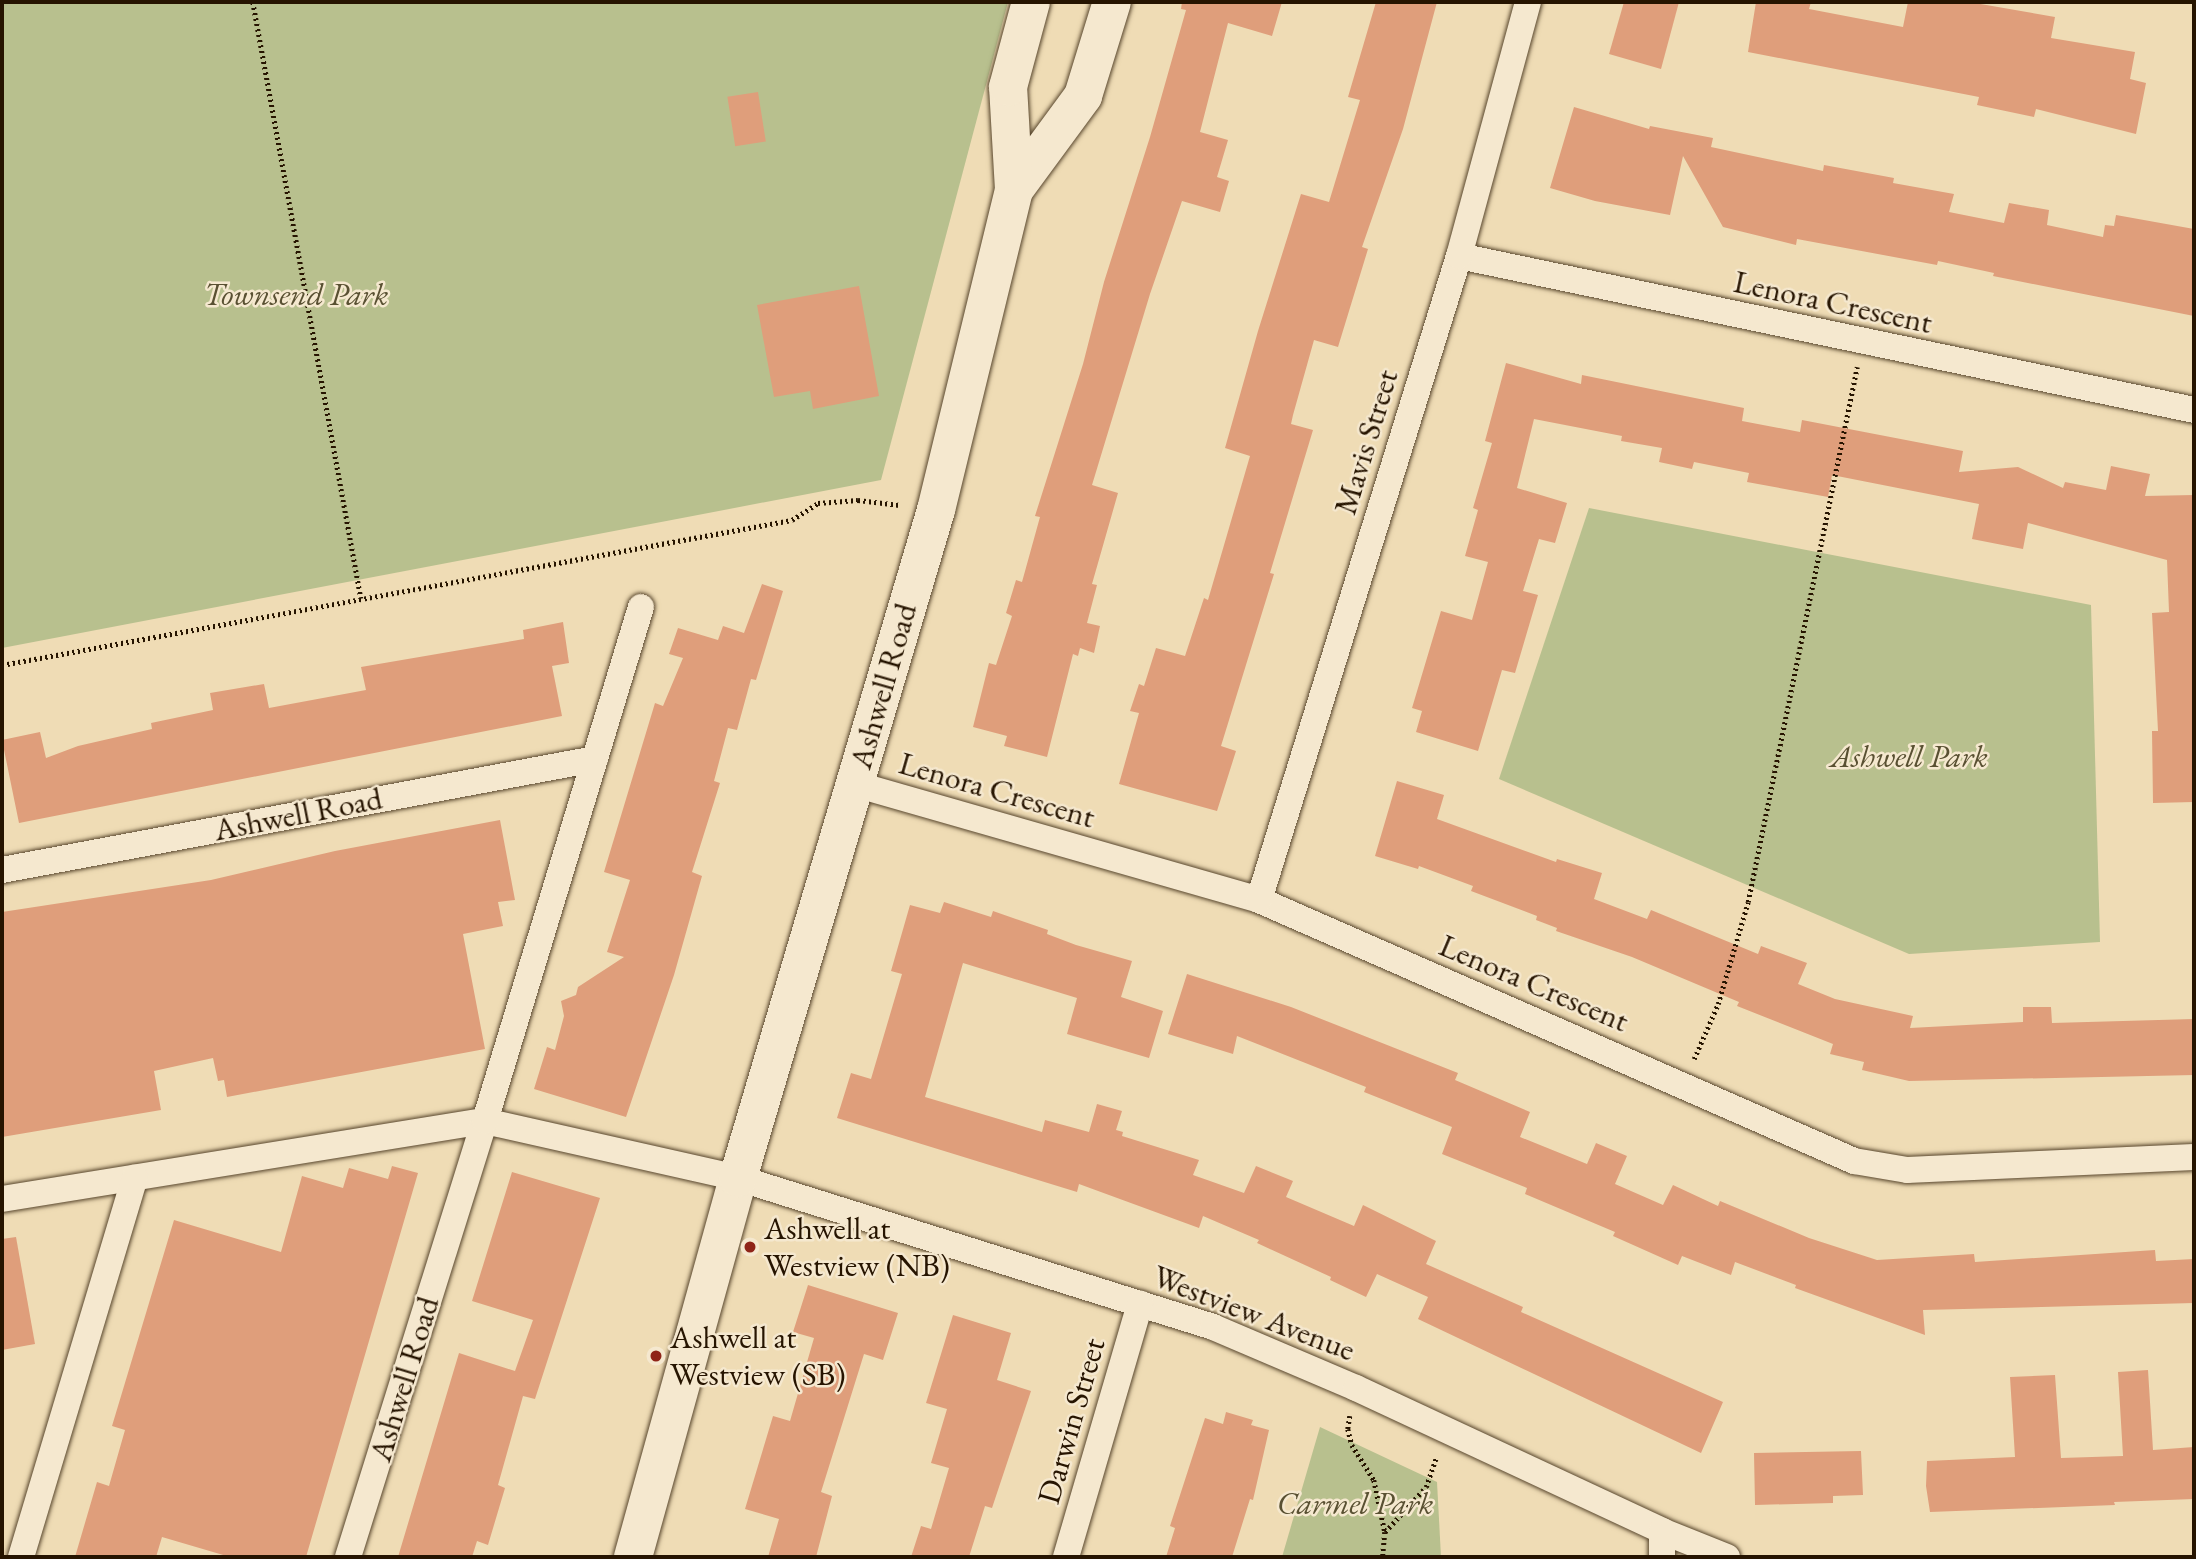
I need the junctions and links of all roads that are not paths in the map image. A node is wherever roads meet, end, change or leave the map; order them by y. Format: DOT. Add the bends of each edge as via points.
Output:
graph roads {
  1 [pos="1031,2"];
  2 [pos="1112,2"];
  3 [pos="1528,2"];
  4 [pos="1014,190"];
  5 [pos="1459,256"];
  6 [pos="2194,410"];
  7 [pos="641,607"];
  8 [pos="595,758"];
  9 [pos="855,784"];
  10 [pos="2,870"];
  11 [pos="1259,900"];
  12 [pos="485,1121"];
  13 [pos="2194,1157"];
  14 [pos="135,1178"];
  15 [pos="738,1178"];
  16 [pos="2,1199"];
  17 [pos="1140,1304"];
  18 [pos="1662,1531"];
  19 [pos="21,1557"];
  20 [pos="348,1557"];
  21 [pos="633,1557"];
  22 [pos="1066,1557"];
  23 [pos="1662,1557"];
  24 [pos="1727,1557"];
  1 -- 4 [label="street, Ashwell Road" via="1008,87"];
  2 -- 4 [label="street, Ashwell Road" via="1083,96"];
  3 -- 5 [label="street, Mavis Street"];
  4 -- 9 [label="street, Ashwell Road" via="936,510"];
  5 -- 6 [label="street, Lenora Crescent"];
  5 -- 11 [label="street, Mavis Street"];
  7 -- 8 [label="street, Ashwell Road"];
  8 -- 10 [label="street, Ashwell Road"];
  8 -- 12 [label="street, Ashwell Road"];
  9 -- 11 [label="street, Lenora Crescent"];
  9 -- 15 [label="street, Ashwell Road"];
  11 -- 13 [label="street, Lenora Crescent" via="1854,1161 1907,1170"];
  12 -- 14 [label="street"];
  12 -- 15 [label="street"];
  12 -- 20 [label="street, Ashwell Road"];
  14 -- 16 [label="street"];
  14 -- 19 [label="street"];
  15 -- 17 [label="street, Westview Avenue"];
  15 -- 21 [label="street, Ashwell Road"];
  17 -- 18 [label="street, Westview Avenue" via="1213,1327 1356,1388"];
  17 -- 22 [label="street, Darwin Street"];
  18 -- 23 [label="street"];
  18 -- 24 [label="street, Westview Avenue"];
}
